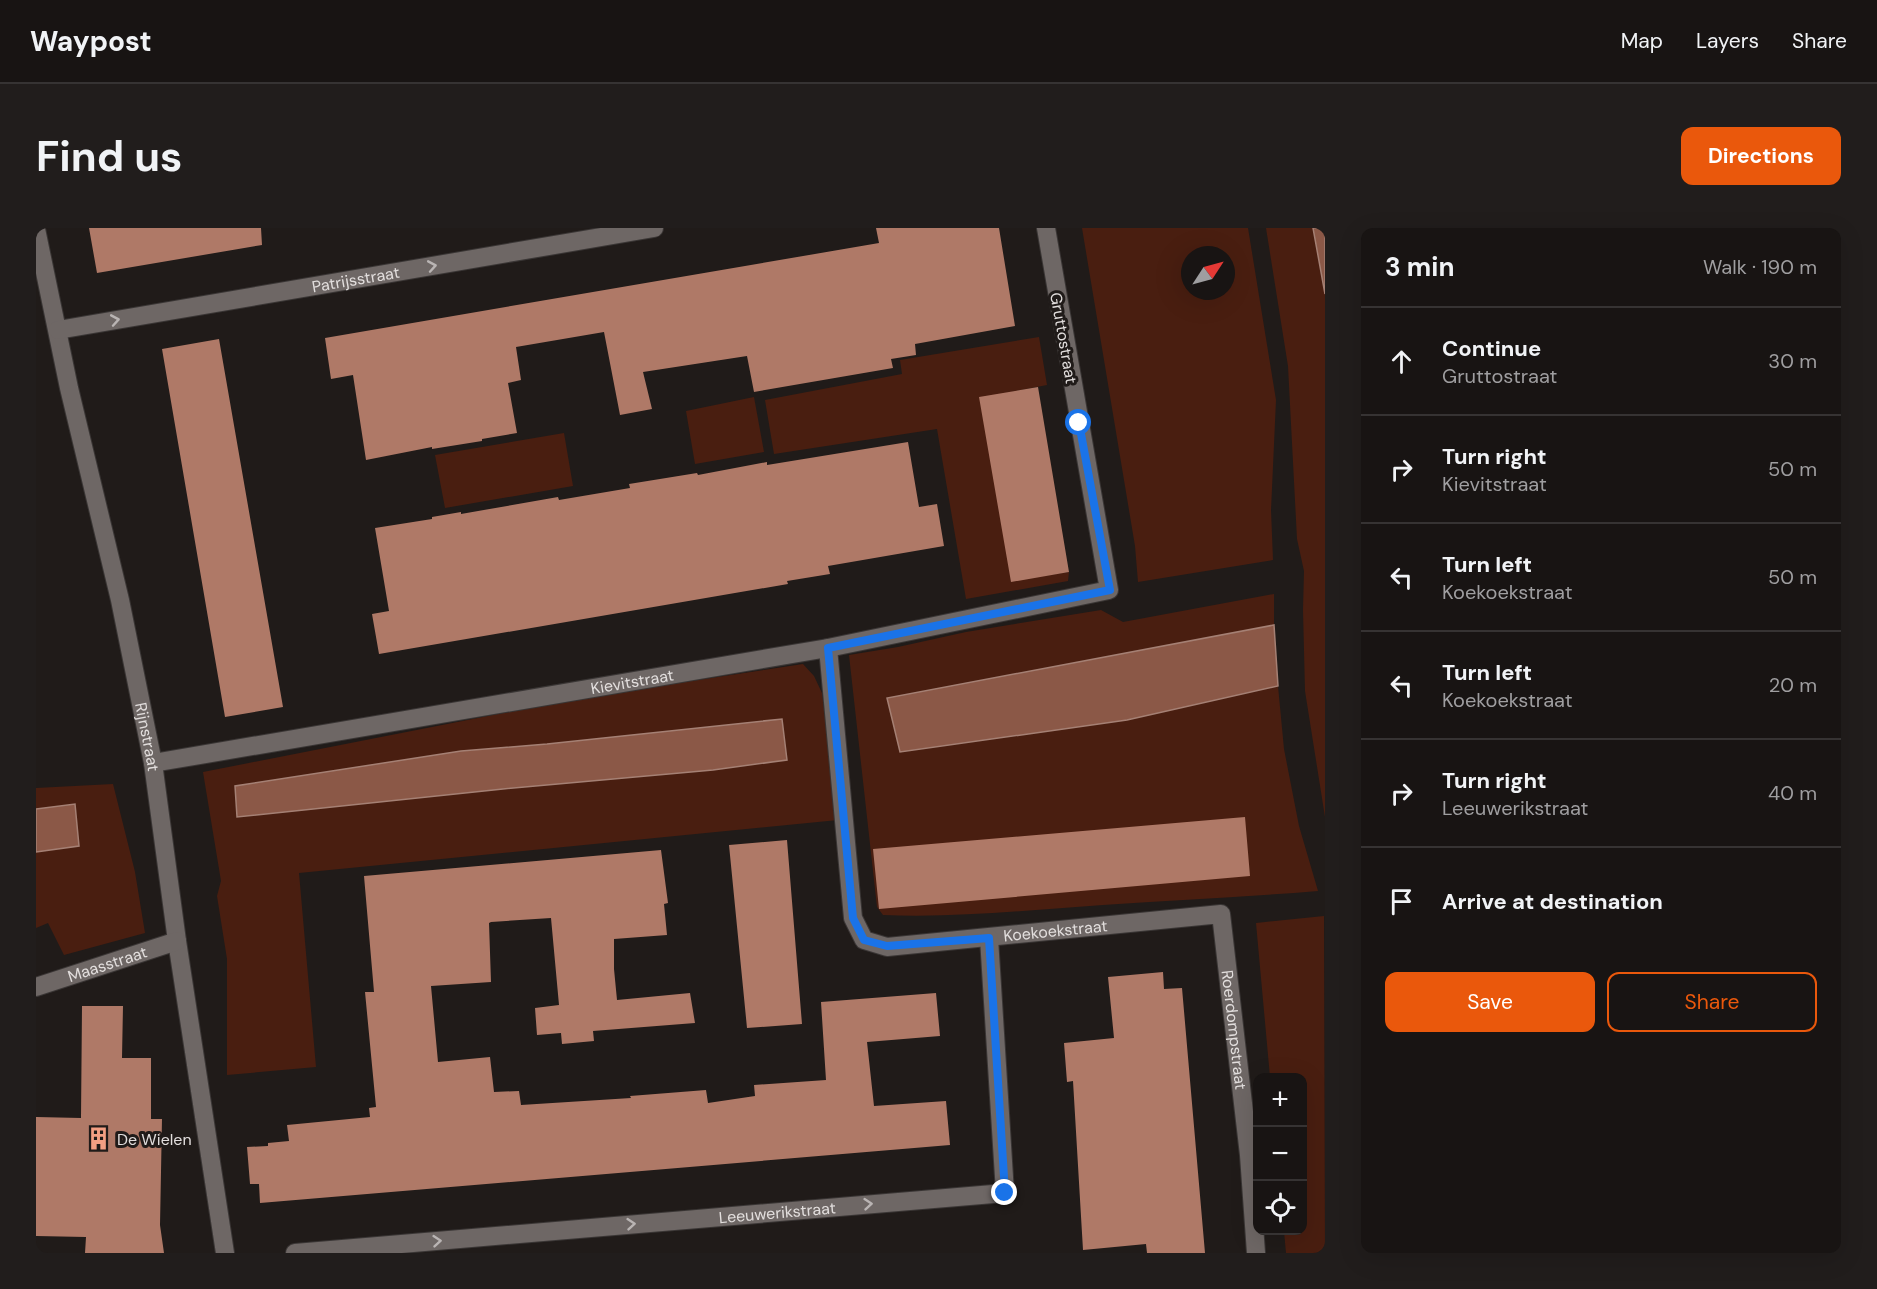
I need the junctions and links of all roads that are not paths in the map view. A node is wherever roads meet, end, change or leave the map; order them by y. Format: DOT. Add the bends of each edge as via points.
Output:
graph roads {
  1 [pos="654,228"];
  2 [pos="1046,228"];
  3 [pos="36,229"];
  4 [pos="58,330"];
  5 [pos="1110,590"];
  6 [pos="828,648"];
  7 [pos="153,763"];
  8 [pos="1221,914"];
  9 [pos="989,938"];
  10 [pos="177,941"];
  11 [pos="36,987"];
  12 [pos="225,1253"];
  13 [pos="295,1253"];
  14 [pos="1256,1253"];
  4 -- 1 [label="street, Patrijsstraat, one-way"];
  2 -- 5 [label="street, Gruttostraat"];
  3 -- 4 [label="street, Rijnstraat"];
  4 -- 7 [label="street, Rijnstraat"];
  5 -- 6 [label="street, Kievitstraat"];
  6 -- 7 [label="street, Kievitstraat"];
  6 -- 9 [label="street, Koekoekstraat" via="853,918 864,940 887,946"];
  7 -- 10 [label="street, Rijnstraat"];
  8 -- 9 [label="street, Koekoekstraat"];
  8 -- 14 [label="street, Roerdompstraat" via="1249,1155"];
  13 -- 9 [label="street, Leeuwerikstraat, one-way" via="1005,1193"];
  10 -- 11 [label="street, Maasstraat"];
  10 -- 12 [label="street, Rijnstraat"];
}
